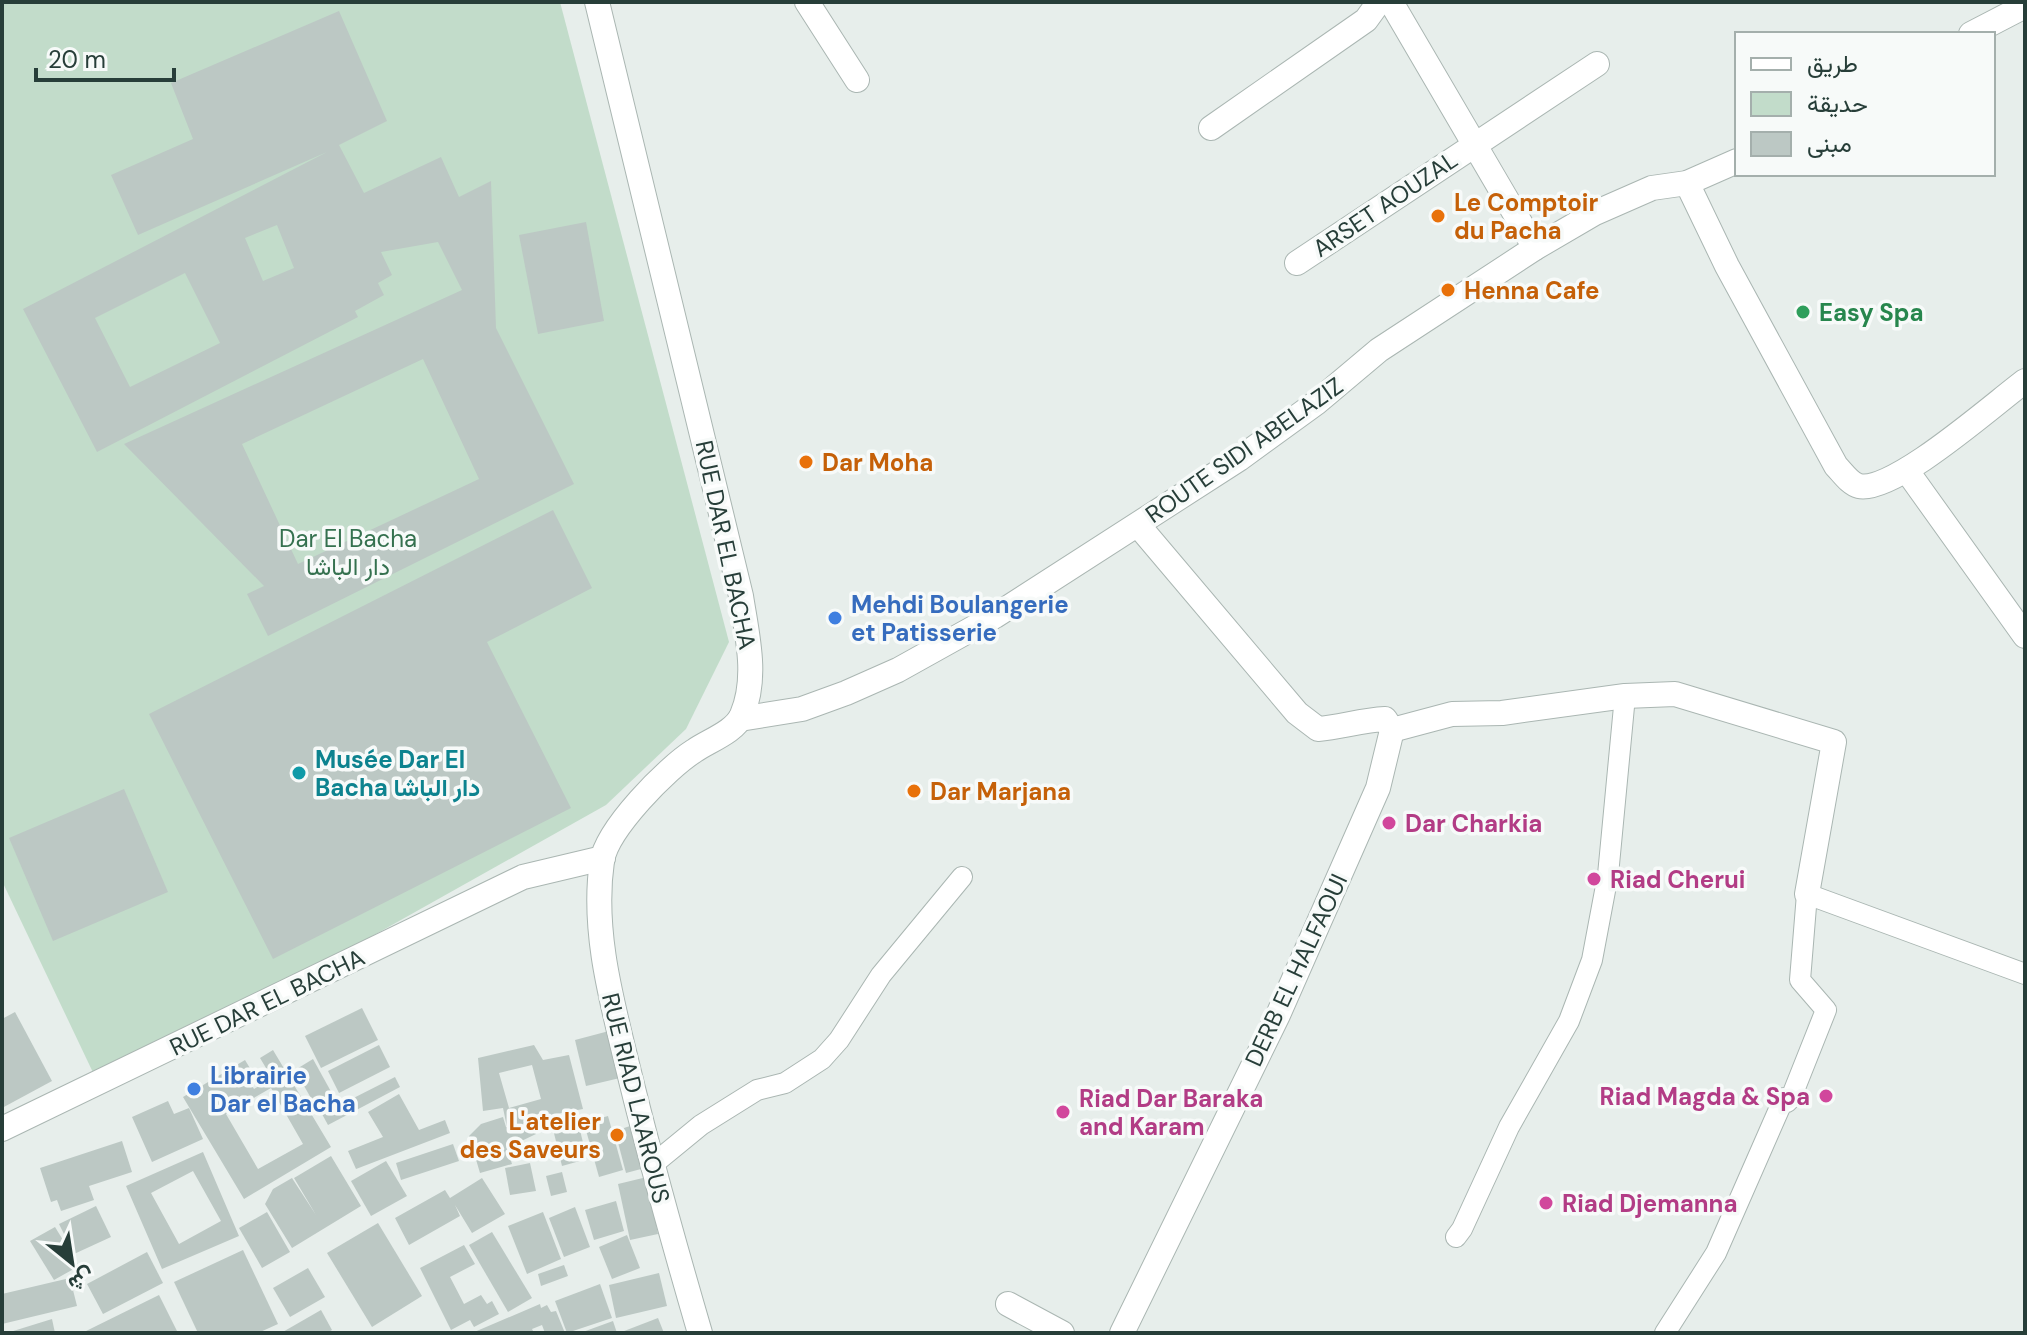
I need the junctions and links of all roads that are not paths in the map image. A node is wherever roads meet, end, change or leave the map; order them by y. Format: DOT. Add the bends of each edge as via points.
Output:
graph roads {
  1 [pos="597,2"];
  2 [pos="807,2"];
  3 [pos="1379,2"];
  4 [pos="1391,2"];
  5 [pos="2025,6"];
  6 [pos="1975,32"];
  7 [pos="1597,64"];
  8 [pos="857,80"];
  9 [pos="1211,128"];
  10 [pos="1473,145"];
  11 [pos="1735,162"];
  12 [pos="1687,183"];
  13 [pos="1535,248"];
  14 [pos="1297,263"];
  15 [pos="2025,381"];
  16 [pos="1907,471"];
  17 [pos="1138,525"];
  18 [pos="2025,636"];
  19 [pos="1625,696"];
  20 [pos="740,719"];
  21 [pos="1392,730"];
  22 [pos="603,858"];
  23 [pos="962,877"];
  24 [pos="1807,894"];
  25 [pos="2025,974"];
  26 [pos="2,1129"];
  27 [pos="651,1166"];
  28 [pos="1456,1237"];
  29 [pos="1008,1304"];
  30 [pos="700,1333"];
  31 [pos="1062,1333"];
  32 [pos="1122,1333"];
  33 [pos="1665,1333"];
  1 -- 20 [label="street, RUE DAR EL BACHA" via="741,596 750,691"];
  2 -- 8 [label="street"];
  3 -- 9 [label="street" via="1366,20"];
  4 -- 10 [label="street, ARSET AOUZAL"];
  5 -- 6 [label="street"];
  7 -- 10 [label="street, ARSET AOUZAL"];
  10 -- 13 [label="street, ARSET AOUZAL"];
  10 -- 14 [label="street, ARSET AOUZAL"];
  11 -- 12 [label="street, ROUTE SIDI ABELAZIZ"];
  12 -- 13 [label="street, ROUTE SIDI ABELAZIZ" via="1652,188"];
  12 -- 16 [label="street" via="1836,466 1859,486"];
  13 -- 17 [label="street, ROUTE SIDI ABELAZIZ" via="1379,350 1316,403"];
  15 -- 16 [label="street"];
  16 -- 18 [label="street"];
  17 -- 20 [label="street, ROUTE SIDI ABELAZIZ" via="898,670 802,709"];
  17 -- 21 [label="street" via="1297,713 1318,729 1385,719"];
  19 -- 21 [label="street" via="1502,713 1452,714"];
  19 -- 24 [label="street" via="1675,694 1834,742"];
  19 -- 28 [label="lane" via="1608,875 1592,960 1569,1021 1509,1127"];
  20 -- 22 [label="street" via="656,780 623,821"];
  21 -- 32 [label="street, DERB EL HALFAOUI" via="1378,788 1284,1002"];
  22 -- 26 [label="street, RUE DAR EL BACHA" via="523,877"];
  22 -- 27 [label="street, RUE RIAD LAAROUS" via="601,925 607,982"];
  23 -- 27 [label="lane" via="881,975 822,1059 701,1125"];
  24 -- 25 [label="lane"];
  24 -- 33 [label="lane" via="1800,980 1826,1010 1791,1098 1784,1098 1716,1253"];
  27 -- 30 [label="street, RUE RIAD LAAROUS"];
  29 -- 31 [label="street"];
}
